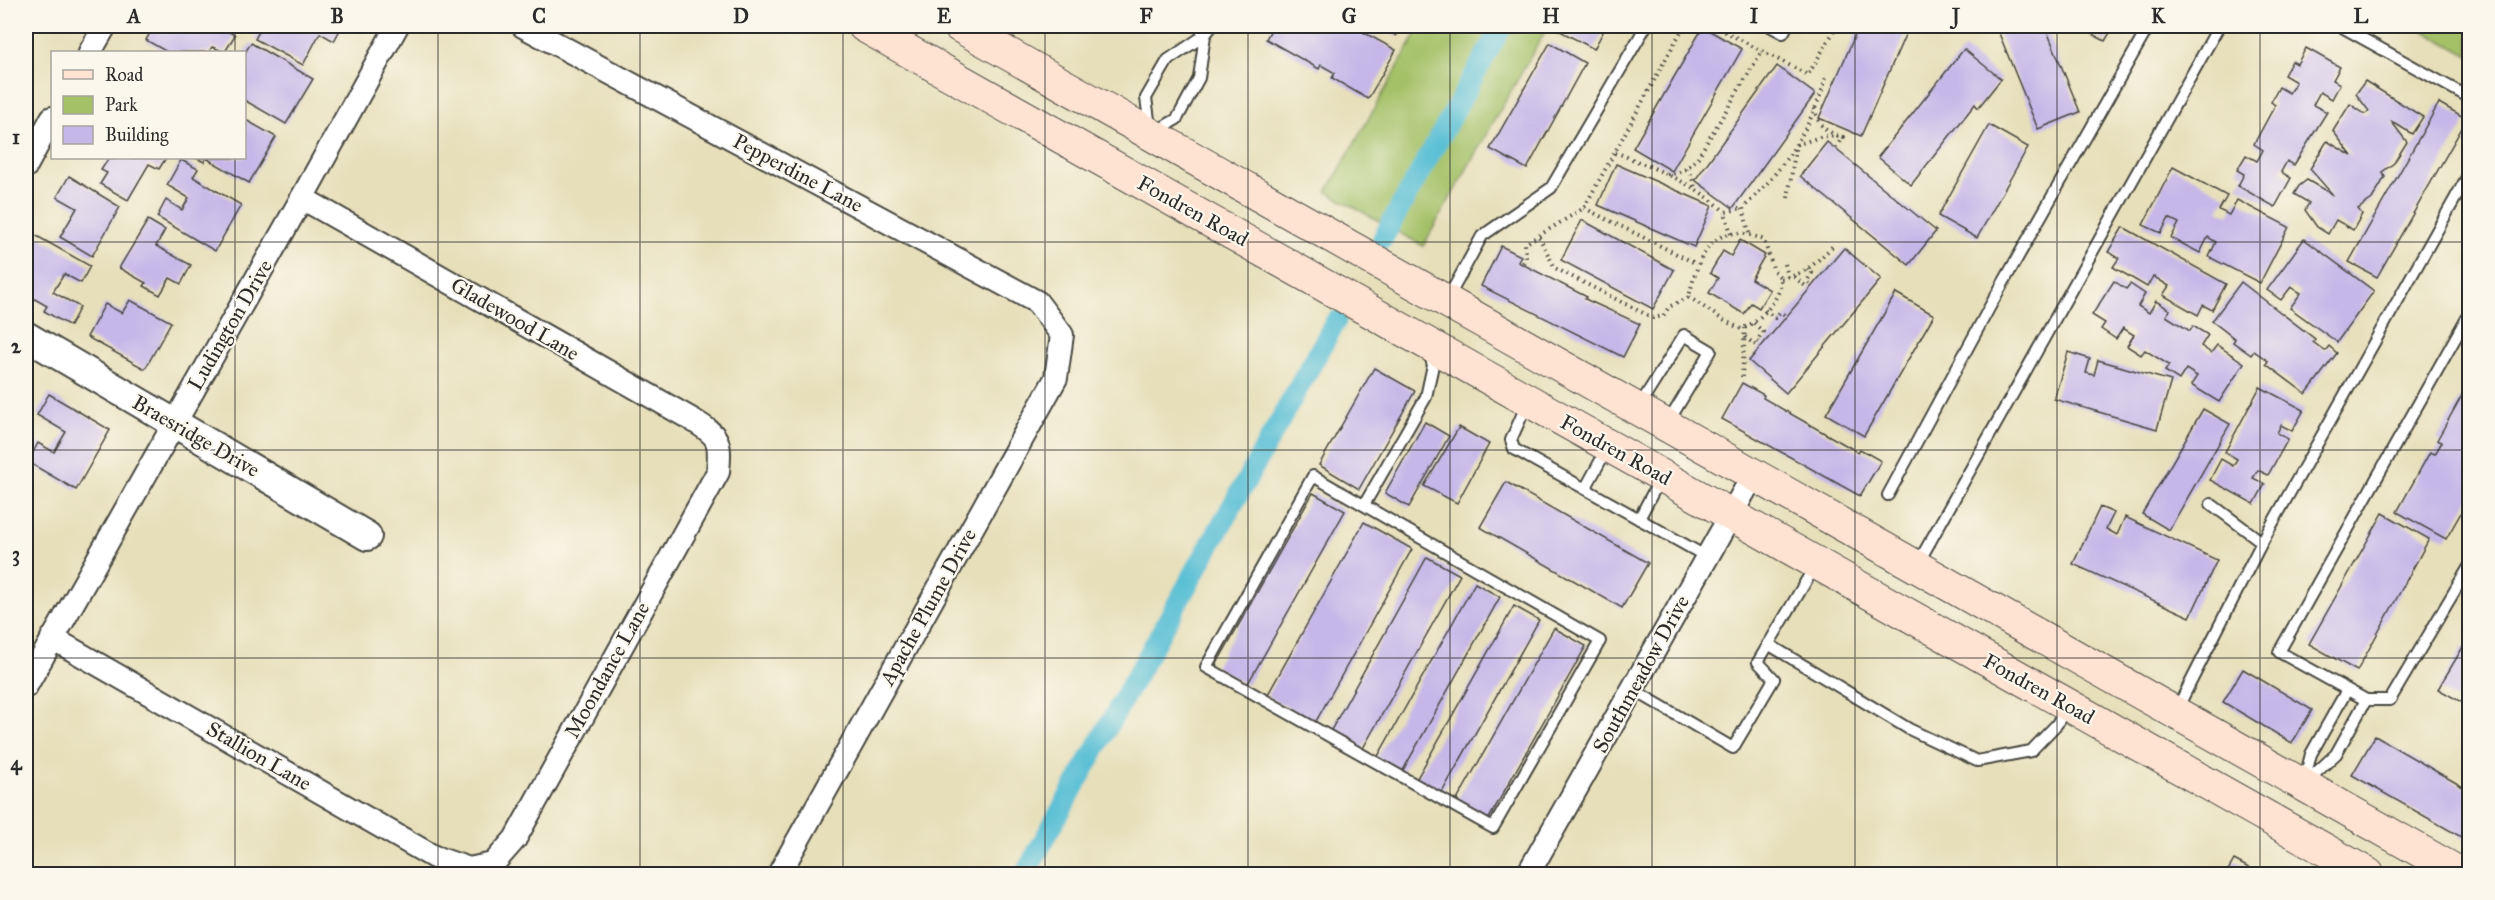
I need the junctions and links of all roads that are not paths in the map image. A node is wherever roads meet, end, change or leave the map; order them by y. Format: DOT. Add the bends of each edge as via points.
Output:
graph roads {
  1 [pos="105,26"];
  2 [pos="397,26"];
  3 [pos="523,26"];
  4 [pos="864,26"];
  5 [pos="959,26"];
  6 [pos="1212,26"];
  7 [pos="1646,26"];
  8 [pos="1770,26"];
  9 [pos="1787,26"];
  10 [pos="2149,26"];
  11 [pos="2219,26"];
  12 [pos="2340,26"];
  13 [pos="1201,30"];
  14 [pos="91,51"];
  15 [pos="2469,98"];
  16 [pos="51,120"];
  17 [pos="1150,134"];
  18 [pos="26,166"];
  19 [pos="2469,172"];
  20 [pos="1126,174"];
  21 [pos="302,198"];
  22 [pos="1447,300"];
  23 [pos="2469,312"];
  24 [pos="1062,335"];
  25 [pos="26,336"];
  26 [pos="1425,342"];
  27 [pos="1528,401"];
  28 [pos="1638,408"];
  29 [pos="174,422"];
  30 [pos="1667,424"];
  31 [pos="1608,446"];
  32 [pos="720,448"];
  33 [pos="1754,474"];
  34 [pos="1661,476"];
  35 [pos="1585,489"];
  36 [pos="1888,495"];
  37 [pos="2211,504"];
  38 [pos="1364,505"];
  39 [pos="1730,515"];
  40 [pos="1639,519"];
  41 [pos="367,536"];
  42 [pos="2262,542"];
  43 [pos="1707,557"];
  44 [pos="1817,563"];
  45 [pos="2469,565"];
  46 [pos="1917,566"];
  47 [pos="52,638"];
  48 [pos="1768,644"];
  49 [pos="2091,664"];
  50 [pos="26,686"];
  51 [pos="1632,689"];
  52 [pos="2347,690"];
  53 [pos="2366,700"];
  54 [pos="2067,705"];
  55 [pos="2175,712"];
  56 [pos="2304,784"];
  57 [pos="2282,826"];
  58 [pos="469,869"];
  59 [pos="779,874"];
  60 [pos="1528,874"];
  61 [pos="2368,874"];
  62 [pos="2462,874"];
  1 -- 14 [label="street"];
  2 -- 21 [label="street, Ludington Drive"];
  3 -- 24 [label="street, Pepperdine Lane" via="1037,302"];
  4 -- 20 [label="main road, Fondren Road"];
  5 -- 17 [label="main road"];
  6 -- 13 [label="lane"];
  7 -- 22 [label="lane" via="1551,188 1482,236"];
  8 -- 9 [label="lane" via="1783,33"];
  10 -- 36 [label="lane"];
  11 -- 46 [label="lane"];
  12 -- 15 [label="lane"];
  13 -- 17 [label="lane" via="1168,60 1146,98"];
  13 -- 17 [label="lane" via="1199,78 1177,119"];
  16 -- 18 [label="street"];
  17 -- 20 [label="main road"];
  17 -- 22 [label="main road"];
  19 -- 42 [label="lane"];
  20 -- 26 [label="main road, Fondren Road"];
  21 -- 29 [label="street, Ludington Drive"];
  21 -- 32 [label="street, Gladewood Lane" via="691,419 712,432"];
  22 -- 26 [label="main road"];
  22 -- 28 [label="main road"];
  23 -- 52 [label="lane" via="2279,652"];
  24 -- 59 [label="street, Apache Plume Drive" via="1056,378"];
  25 -- 29 [label="street, Braesridge Drive"];
  26 -- 27 [label="main road, Fondren Road"];
  26 -- 38 [label="lane" via="1433,365 1426,397"];
  27 -- 31 [label="main road, Fondren Road"];
  27 -- 35 [label="lane" via="1511,440 1514,449"];
  28 -- 30 [label="main road"];
  28 -- 30 [label="lane" via="1684,335 1711,351"];
  29 -- 41 [label="street, Braesridge Drive"];
  29 -- 47 [label="street, Ludington Drive"];
  30 -- 33 [label="main road"];
  31 -- 34 [label="main road, Fondren Road"];
  31 -- 35 [label="lane"];
  32 -- 58 [label="street, Moondance Lane" via="718,472 515,839 493,864"];
  33 -- 39 [label="street, Southmeadow Drive"];
  33 -- 46 [label="main road"];
  34 -- 39 [label="main road, Fondren Road"];
  34 -- 40 [label="lane"];
  35 -- 40 [label="lane"];
  37 -- 42 [label="lane"];
  38 -- 38 [label="lane" via="1600,641 1493,828 1206,667 1313,476"];
  39 -- 43 [label="street, Southmeadow Drive"];
  39 -- 44 [label="main road, Fondren Road"];
  40 -- 43 [label="lane"];
  42 -- 55 [label="lane"];
  43 -- 51 [label="street, Southmeadow Drive"];
  44 -- 48 [label="lane"];
  44 -- 54 [label="main road, Fondren Road"];
  45 -- 53 [label="lane" via="2390,700"];
  46 -- 49 [label="main road"];
  47 -- 50 [label="street, Ludington Drive"];
  47 -- 58 [label="street, Stallion Lane" via="434,857"];
  48 -- 51 [label="lane" via="1758,662 1774,679 1733,748"];
  48 -- 54 [label="lane" via="1910,729 1977,761 2031,751 2057,724"];
  49 -- 54 [label="main road"];
  49 -- 55 [label="main road"];
  51 -- 60 [label="street, Southmeadow Drive"];
  52 -- 53 [label="lane"];
  52 -- 56 [label="lane" via="2311,754"];
  53 -- 56 [label="lane" via="2337,754"];
  54 -- 57 [label="main road, Fondren Road"];
  55 -- 56 [label="main road"];
  56 -- 57 [label="main road"];
  56 -- 62 [label="main road"];
  57 -- 61 [label="main road, Fondren Road"];
}
